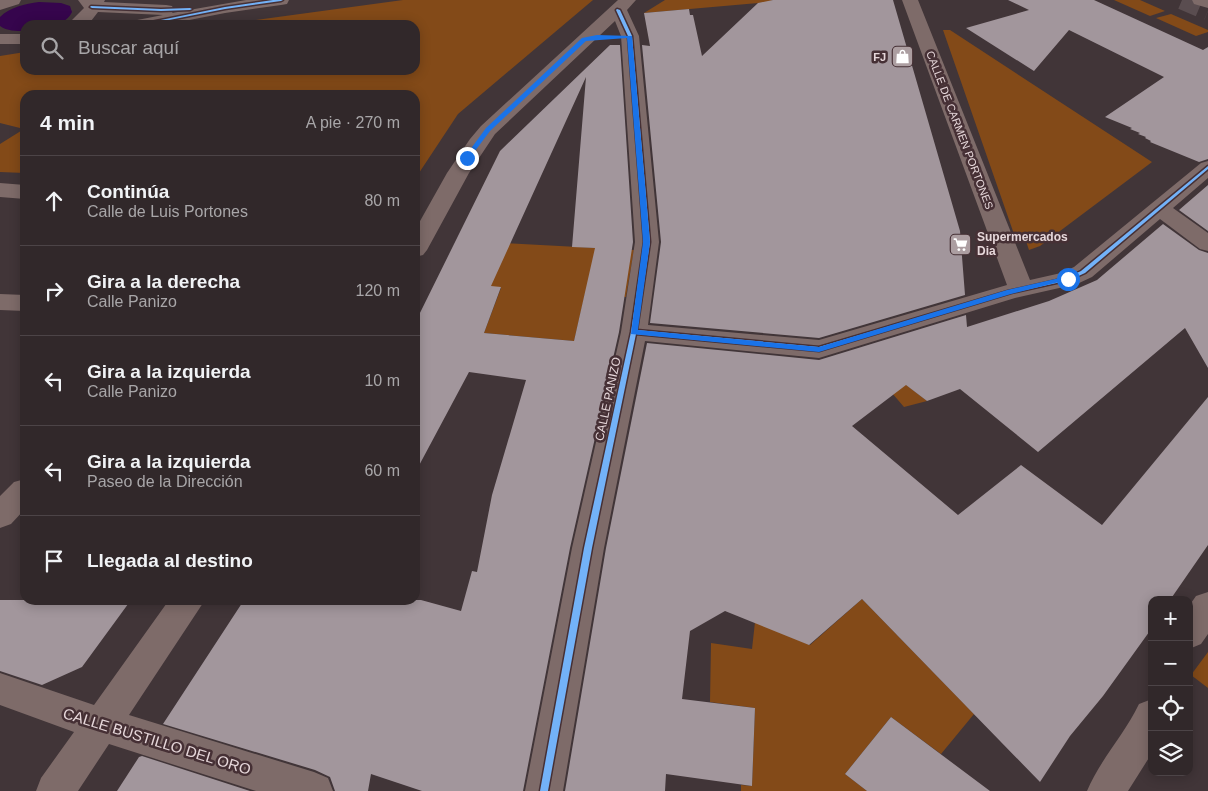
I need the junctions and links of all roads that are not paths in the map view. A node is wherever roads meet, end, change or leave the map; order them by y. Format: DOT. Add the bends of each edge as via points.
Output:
graph roads {
  1 [pos="13,0"];
  2 [pos="281,0"];
  3 [pos="910,0"];
  4 [pos="1200,0"];
  5 [pos="92,2"];
  6 [pos="624,3"];
  7 [pos="1208,3"];
  8 [pos="0,5"];
  9 [pos="225,8"];
  10 [pos="82,20"];
  11 [pos="164,20"];
  12 [pos="630,36"];
  13 [pos="584,39"];
  14 [pos="1208,167"];
  15 [pos="0,190"];
  16 [pos="20,192"];
  17 [pos="1159,208"];
  18 [pos="420,241"];
  19 [pos="1208,244"];
  20 [pos="1021,289"];
  21 [pos="0,302"];
  22 [pos="20,303"];
  23 [pos="634,332"];
  24 [pos="20,495"];
  25 [pos="0,516"];
  26 [pos="185,605"];
  27 [pos="1208,606"];
  28 [pos="1193,628"];
  29 [pos="0,689"];
  30 [pos="103,724"];
  31 [pos="1148,724"];
  32 [pos="54,791"];
  33 [pos="314,791"];
  34 [pos="544,791"];
  35 [pos="1106,791"];
  1 -- 8 [label="street"];
  2 -- 9 [label="street"];
  3 -- 20 [label="street, CALLE DE CARMEN PORTONES"];
  4 -- 7 [label="street"];
  5 -- 9 [label="street" via="161,10"];
  5 -- 10 [label="street" via="90,14"];
  6 -- 12 [label="street, CALLE PANIZO"];
  6 -- 13 [label="street"];
  9 -- 11 [label="street"];
  12 -- 13 [label="street"];
  12 -- 23 [label="street, CALLE PANIZO" via="647,242"];
  13 -- 18 [label="street" via="475,146"];
  14 -- 17 [label="street"];
  15 -- 16 [label="street"];
  17 -- 19 [label="street"];
  17 -- 20 [label="street" via="1083,272 1068,279"];
  20 -- 23 [label="street" via="819,350"];
  21 -- 22 [label="street"];
  23 -- 34 [label="street, CALLE PANIZO" via="588,548"];
  24 -- 25 [label="street"];
  26 -- 30 [label="street"];
  27 -- 28 [label="street"];
  29 -- 30 [label="street, CALLE BUSTILLO DEL ORO"];
  30 -- 32 [label="street"];
  30 -- 33 [label="street, CALLE BUSTILLO DEL ORO"];
  31 -- 35 [label="street"];
}
